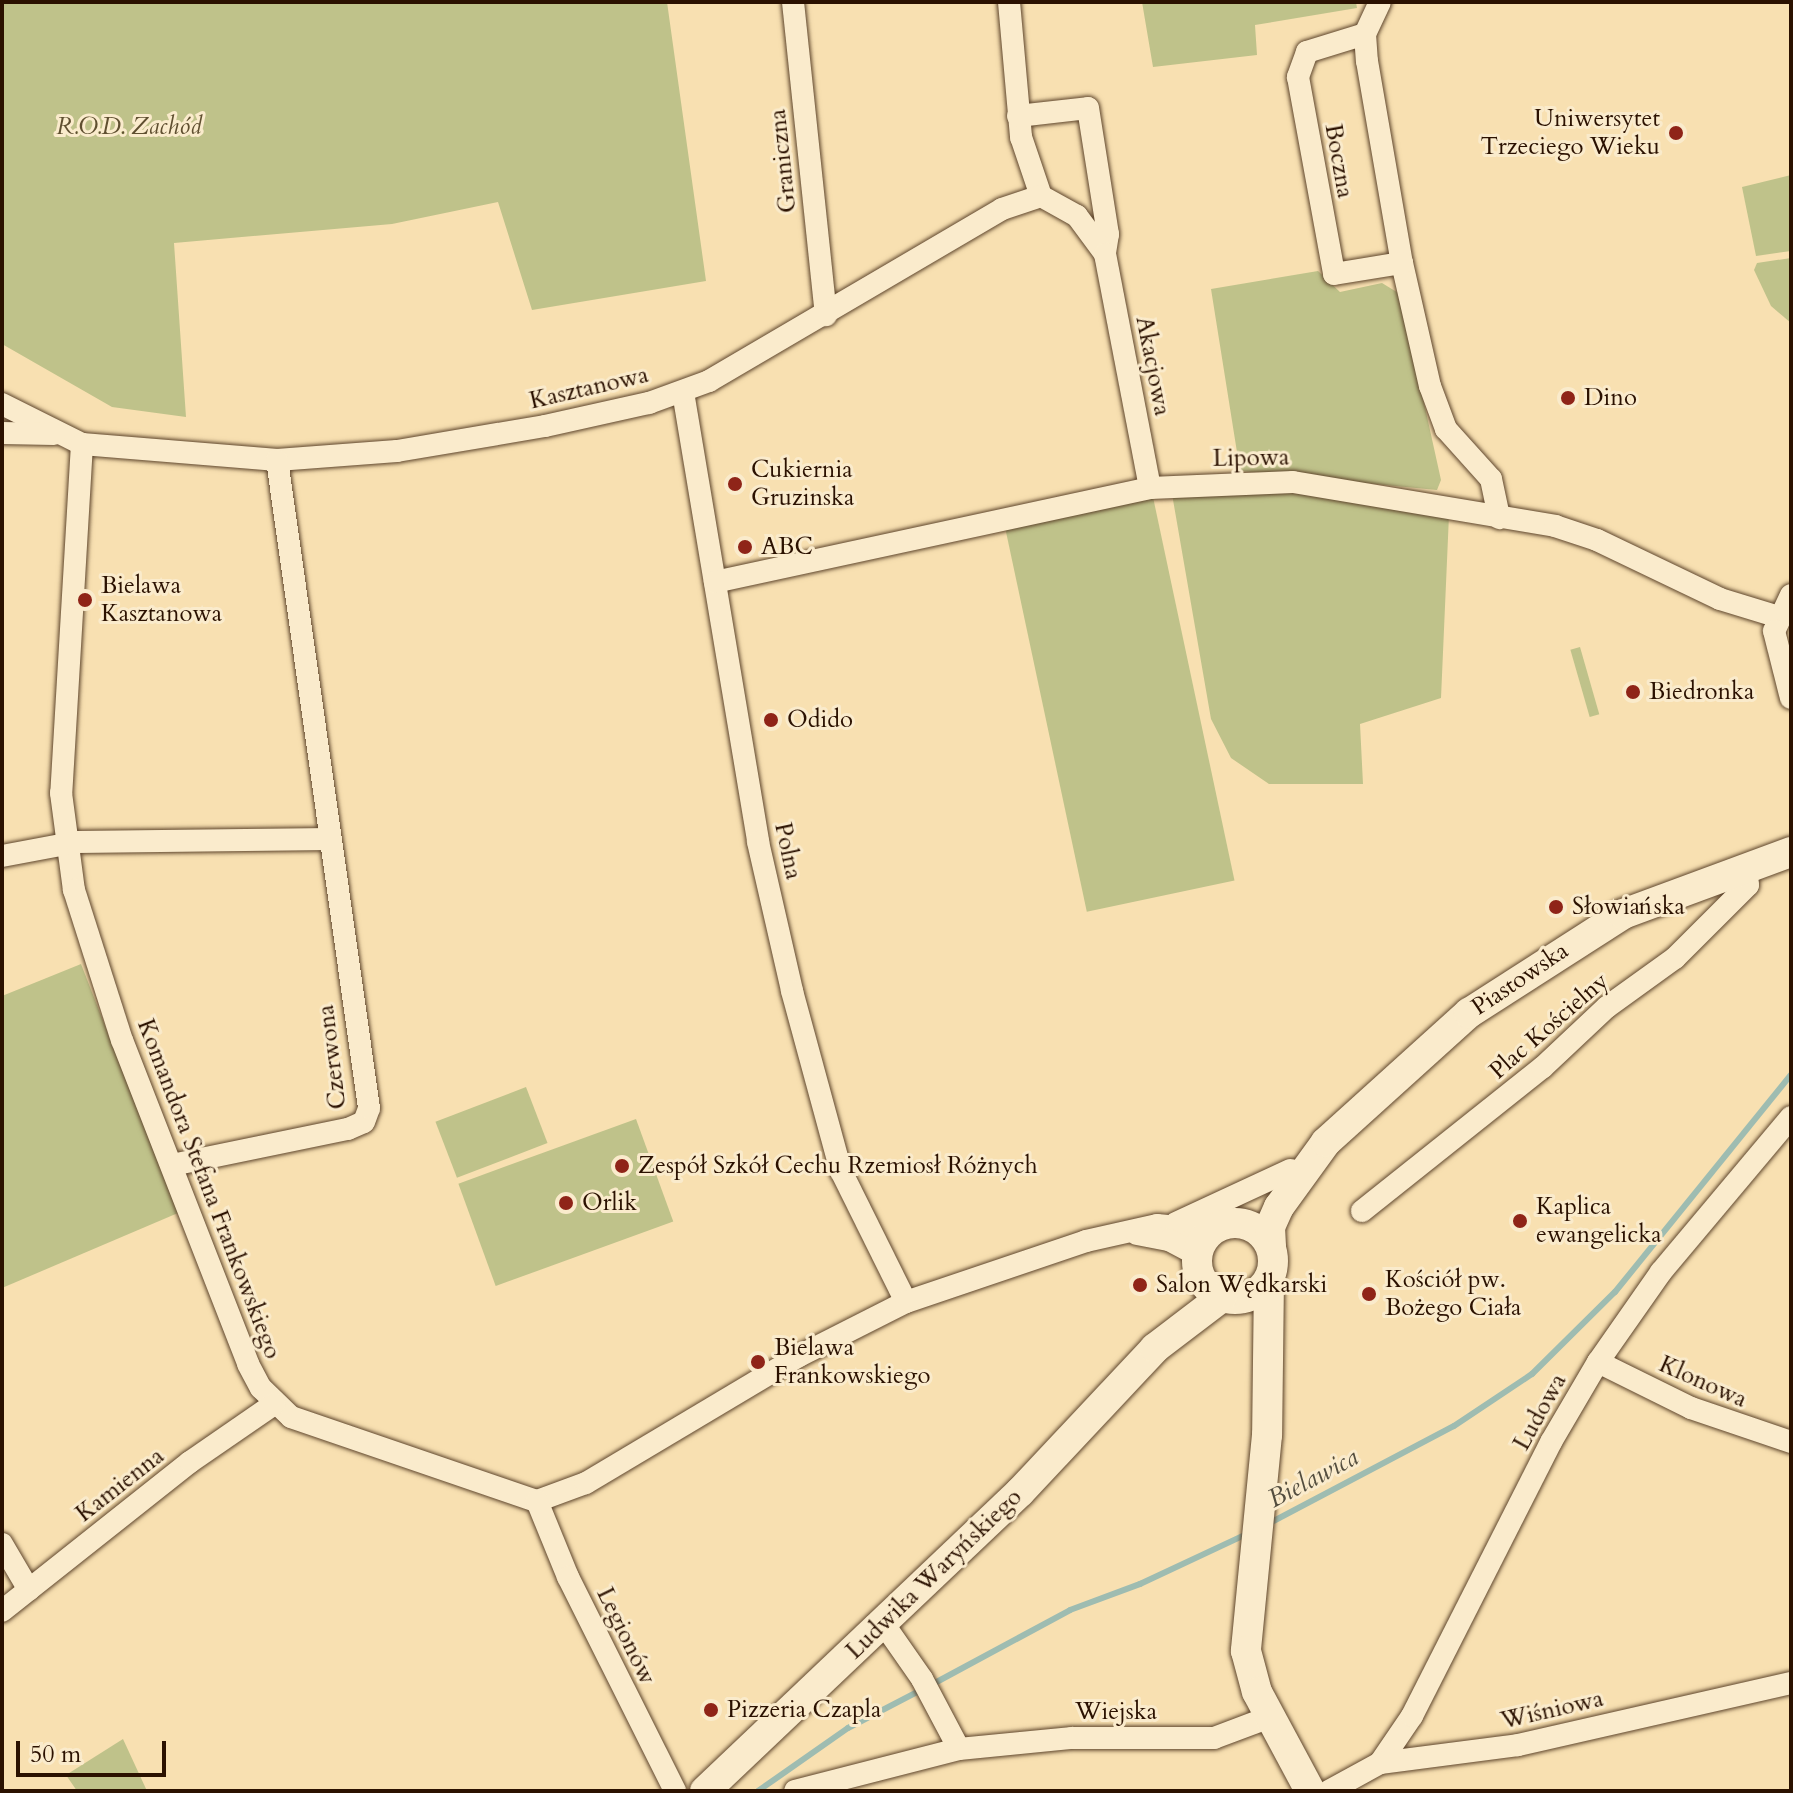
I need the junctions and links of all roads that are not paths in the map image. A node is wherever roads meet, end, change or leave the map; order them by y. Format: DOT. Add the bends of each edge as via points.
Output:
graph roads {
  1 [pos="793,2"];
  2 [pos="1009,2"];
  3 [pos="1380,2"];
  4 [pos="1365,34"];
  5 [pos="1018,116"];
  6 [pos="1041,196"];
  7 [pos="1105,254"];
  8 [pos="1402,263"];
  9 [pos="826,315"];
  10 [pos="683,392"];
  11 [pos="2,404"];
  12 [pos="2,433"];
  13 [pos="59,433"];
  14 [pos="82,444"];
  15 [pos="277,460"];
  16 [pos="1150,488"];
  17 [pos="1499,518"];
  18 [pos="715,582"];
  19 [pos="1791,595"];
  20 [pos="1776,616"];
  21 [pos="1791,698"];
  22 [pos="330,839"];
  23 [pos="67,842"];
  24 [pos="1791,852"];
  25 [pos="2,856"];
  26 [pos="1746,867"];
  27 [pos="1791,1117"];
  28 [pos="1326,1142"];
  29 [pos="172,1165"];
  30 [pos="1290,1170"];
  31 [pos="1362,1211"];
  32 [pos="1176,1223"];
  33 [pos="1128,1232"];
  34 [pos="1211,1245"];
  35 [pos="1271,1246"];
  36 [pos="1269,1279"];
  37 [pos="1227,1298"];
  38 [pos="906,1302"];
  39 [pos="1267,1344"];
  40 [pos="1155,1348"];
  41 [pos="1598,1362"];
  42 [pos="274,1404"];
  43 [pos="1791,1442"];
  44 [pos="537,1501"];
  45 [pos="2,1544"];
  46 [pos="29,1590"];
  47 [pos="2,1611"];
  48 [pos="883,1623"];
  49 [pos="1791,1683"];
  50 [pos="1270,1717"];
  51 [pos="959,1749"];
  52 [pos="1380,1763"];
  53 [pos="675,1791"];
  54 [pos="705,1791"];
  55 [pos="795,1791"];
  56 [pos="1310,1791"];
  57 [pos="1329,1791"];
  1 -- 9 [label="street, Graniczna"];
  2 -- 5 [label="street"];
  3 -- 4 [label="street"];
  4 -- 8 [label="street, Boczna"];
  4 -- 8 [label="street, Boczna" via="1307,52 1298,77 1334,274"];
  5 -- 6 [label="street"];
  5 -- 7 [label="street, Akacjowa" via="1088,108 1108,234"];
  6 -- 7 [label="street, Akacjowa" via="1077,216"];
  6 -- 9 [label="street, Kasztanowa" via="1002,209"];
  7 -- 16 [label="street, Akacjowa"];
  8 -- 17 [label="street, Boczna" via="1436,409 1446,429 1486,469 1496,489"];
  9 -- 10 [label="street, Kasztanowa"];
  10 -- 15 [label="street, Kasztanowa" via="515,431 337,458"];
  10 -- 18 [label="street, Polna"];
  11 -- 13 [label="street, Kasztanowa"];
  12 -- 13 [label="street, Kasztanowa"];
  13 -- 14 [label="street, Kasztanowa"];
  14 -- 15 [label="street, Kasztanowa"];
  14 -- 23 [label="street, Komandora Stefana Frankowskiego" via="61,793"];
  15 -- 22 [label="street, Czerwona"];
  16 -- 17 [label="street, Lipowa" via="1293,482 1411,498"];
  16 -- 18 [label="street, Lipowa"];
  17 -- 20 [label="street, Lipowa" via="1555,526 1597,540 1669,578"];
  18 -- 38 [label="street, Polna" via="758,842 800,1019 841,1171"];
  19 -- 20 [label="street"];
  20 -- 21 [label="street" via="1774,643"];
  22 -- 23 [label="street"];
  22 -- 29 [label="street, Czerwona" via="369,1108 364,1122"];
  23 -- 25 [label="street"];
  23 -- 29 [label="street, Komandora Stefana Frankowskiego" via="89,948"];
  24 -- 26 [label="main road, Piastowska"];
  26 -- 28 [label="main road, Piastowska" via="1641,905 1528,972 1435,1041"];
  26 -- 31 [label="street, Plac Kościelny" via="1748,885 1675,958 1607,1007 1519,1088"];
  27 -- 41 [label="street, Ludowa" via="1661,1272"];
  28 -- 30 [label="main road, Piastowska"];
  28 -- 35 [label="main road, Piastowska" via="1279,1207 1270,1227"];
  29 -- 42 [label="street, Komandora Stefana Frankowskiego" via="248,1364"];
  30 -- 32 [label="street, Piastowska"];
  30 -- 34 [label="main road, Piastowska"];
  32 -- 33 [label="street"];
  32 -- 34 [label="street"];
  33 -- 34 [label="street"];
  33 -- 38 [label="street" via="1034,1257"];
  34 -- 35 [label="main road" via="1258,1229"];
  34 -- 37 [label="main road"];
  34 -- 40 [label="main road, Ludwika Waryńskiego"];
  35 -- 36 [label="main road, Piastowska"];
  36 -- 37 [label="main road, Ludwika Waryńskiego" via="1253,1295"];
  36 -- 39 [label="main road, Piastowska"];
  37 -- 39 [label="main road"];
  37 -- 40 [label="main road, Ludwika Waryńskiego"];
  38 -- 44 [label="street" via="778,1368 586,1483"];
  39 -- 50 [label="main road, Piastowska" via="1263,1495 1246,1651 1248,1671"];
  40 -- 48 [label="main road, Ludwika Waryńskiego" via="1020,1492"];
  41 -- 43 [label="street, Klonowa" via="1691,1408"];
  41 -- 52 [label="street, Ludowa" via="1551,1442 1412,1716"];
  42 -- 44 [label="street, Komandora Stefana Frankowskiego" via="316,1427"];
  42 -- 46 [label="street, Kamienna" via="190,1462"];
  44 -- 53 [label="street, Legionów" via="574,1589"];
  45 -- 46 [label="street"];
  46 -- 47 [label="street, Kamienna"];
  48 -- 51 [label="street" via="927,1688"];
  48 -- 54 [label="main road, Ludwika Waryńskiego"];
  49 -- 52 [label="street, Wiśniowa" via="1518,1745"];
  50 -- 51 [label="street, Wiejska" via="1214,1738 1072,1738"];
  50 -- 56 [label="main road, Piastowska"];
  51 -- 55 [label="street, Wiejska"];
  52 -- 57 [label="street, Wiśniowa"];
}
